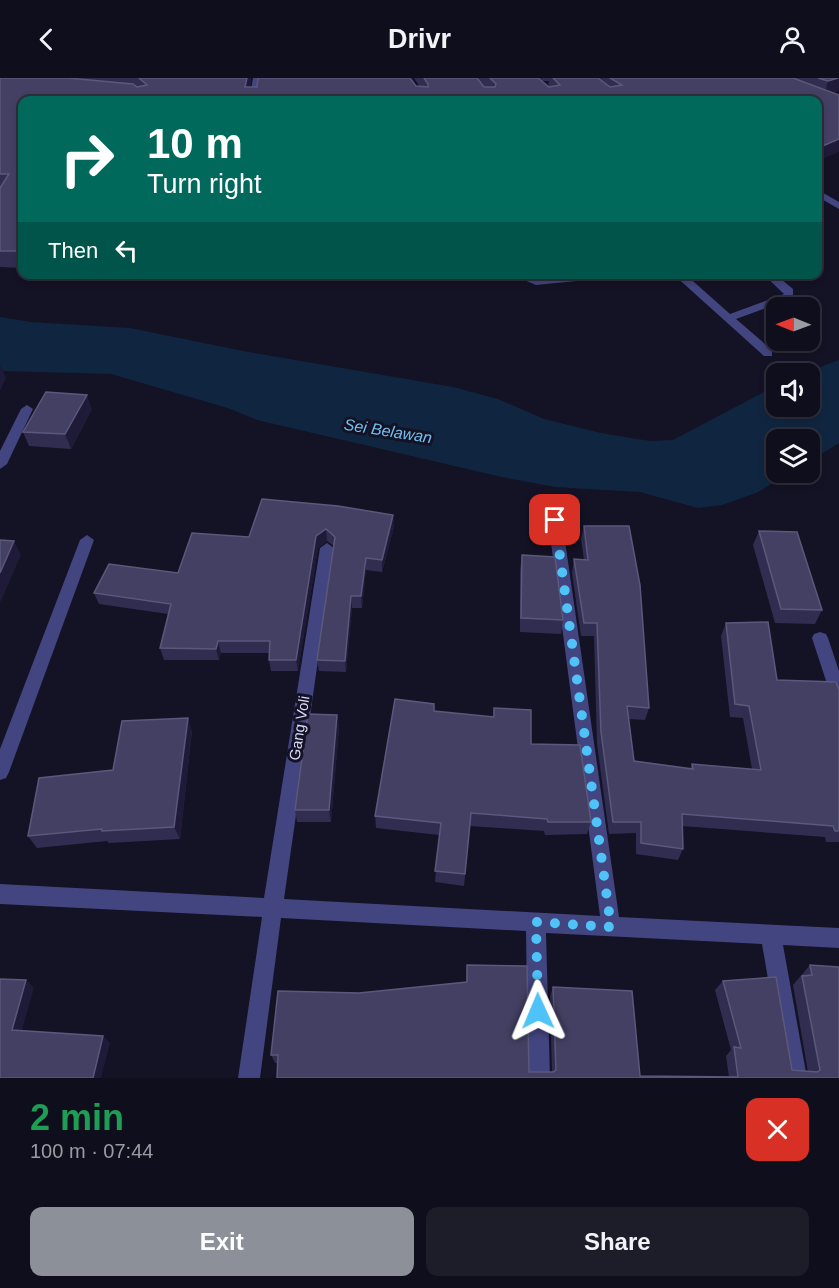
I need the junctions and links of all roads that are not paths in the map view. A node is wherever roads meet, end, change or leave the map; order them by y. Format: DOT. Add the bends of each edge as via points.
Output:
graph roads {
  1 [pos="257,78"];
  2 [pos="254,96"];
  3 [pos="822,195"];
  4 [pos="839,206"];
  5 [pos="528,279"];
  6 [pos="566,279"];
  7 [pos="684,279"];
  8 [pos="774,279"];
  9 [pos="729,318"];
  10 [pos="768,353"];
  11 [pos="27,409"];
  12 [pos="0,464"];
  13 [pos="555,520"];
  14 [pos="87,540"];
  15 [pos="327,549"];
  16 [pos="820,638"];
  17 [pos="839,696"];
  18 [pos="0,772"];
  19 [pos="0,894"];
  20 [pos="272,909"];
  21 [pos="536,922"];
  22 [pos="611,927"];
  23 [pos="771,935"];
  24 [pos="839,939"];
  25 [pos="249,1078"];
  26 [pos="539,1078"];
  27 [pos="796,1078"];
  1 -- 2 [label="street"];
  3 -- 4 [label="street"];
  5 -- 6 [label="street"];
  7 -- 9 [label="street"];
  8 -- 9 [label="street" via="789,291 789,296"];
  9 -- 10 [label="street"];
  11 -- 12 [label="street"];
  13 -- 22 [label="street"];
  14 -- 18 [label="street"];
  15 -- 20 [label="street, Gang Voli"];
  16 -- 17 [label="street"];
  19 -- 20 [label="street"];
  20 -- 21 [label="street"];
  20 -- 25 [label="street, Gang Voli"];
  21 -- 22 [label="street"];
  21 -- 26 [label="street"];
  22 -- 23 [label="street"];
  23 -- 24 [label="street"];
  23 -- 27 [label="street"];
}
